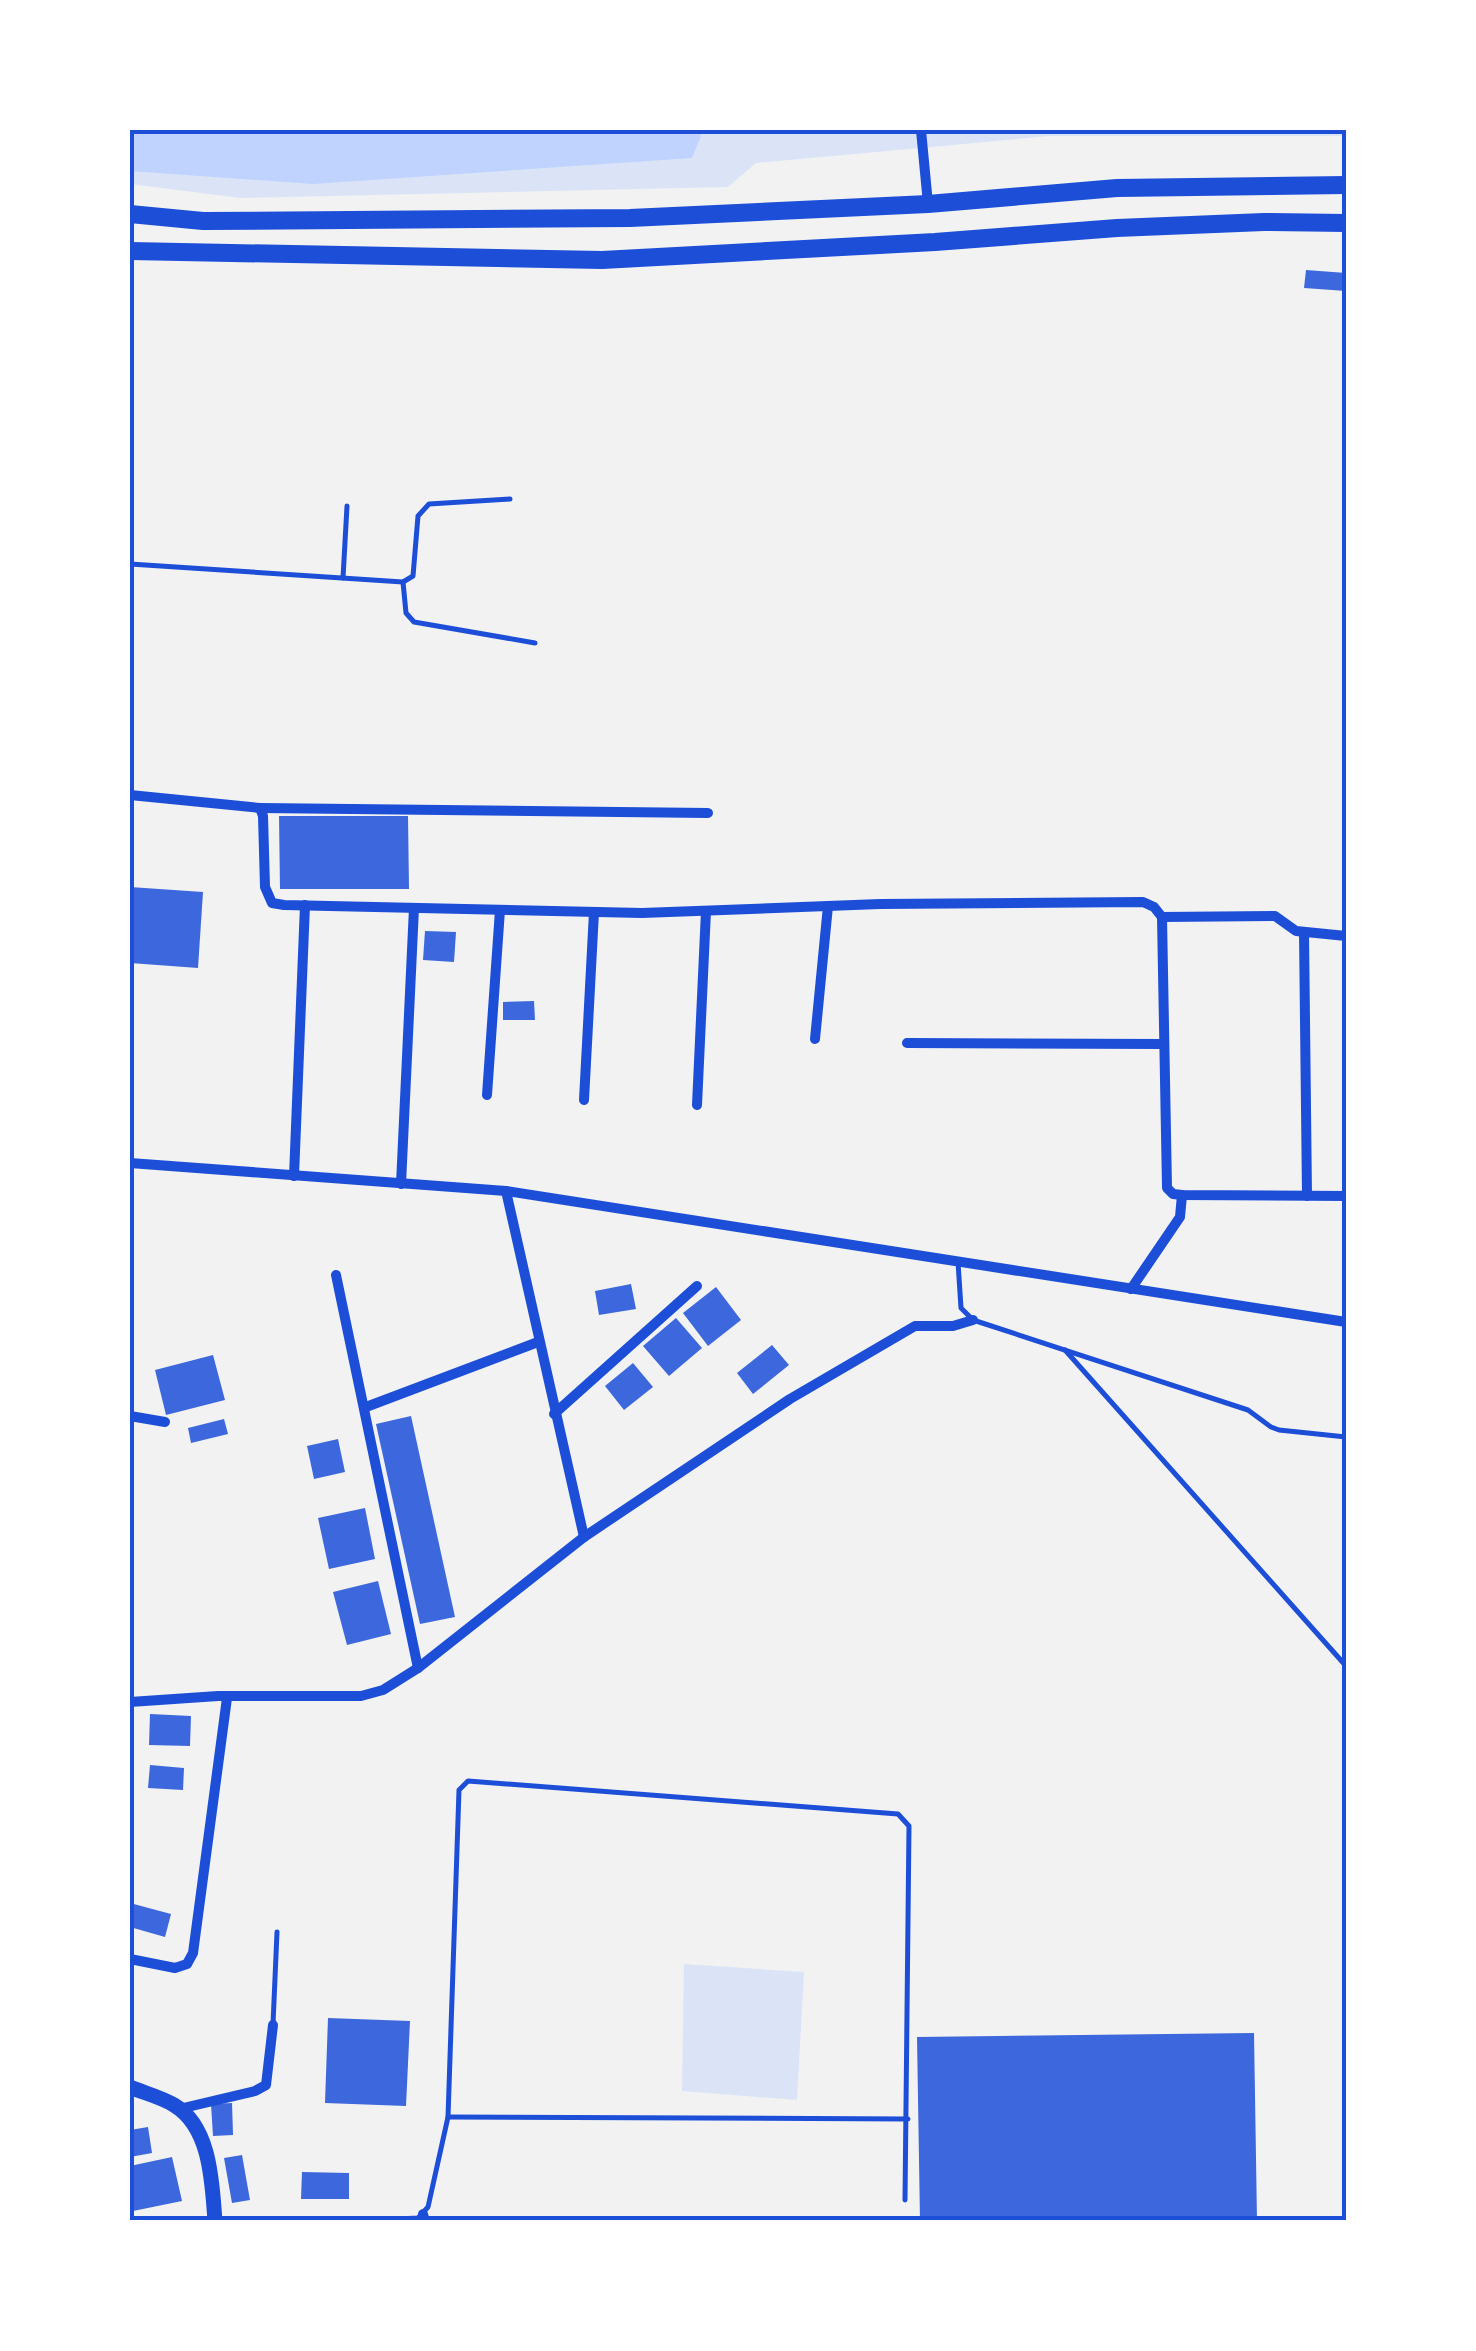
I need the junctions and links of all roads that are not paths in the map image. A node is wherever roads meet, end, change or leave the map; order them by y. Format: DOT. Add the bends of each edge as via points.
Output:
graph roads {
  1 [pos="921,130"];
  2 [pos="1346,185"];
  3 [pos="928,204"];
  4 [pos="130,214"];
  5 [pos="1346,224"];
  6 [pos="130,250"];
  7 [pos="510,499"];
  8 [pos="348,506"];
  9 [pos="130,564"];
  10 [pos="343,578"];
  11 [pos="402,582"];
  12 [pos="535,643"];
  13 [pos="130,795"];
  14 [pos="260,808"];
  15 [pos="708,813"];
  16 [pos="305,906"];
  17 [pos="828,906"];
  18 [pos="414,908"];
  19 [pos="500,910"];
  20 [pos="706,910"];
  21 [pos="594,912"];
  22 [pos="1162,917"];
  23 [pos="1304,932"];
  24 [pos="1346,936"];
  25 [pos="815,1039"];
  26 [pos="907,1043"];
  27 [pos="1164,1044"];
  28 [pos="487,1095"];
  29 [pos="584,1100"];
  30 [pos="696,1105"];
  31 [pos="130,1163"];
  32 [pos="294,1176"];
  33 [pos="400,1184"];
  34 [pos="506,1192"];
  35 [pos="1182,1195"];
  36 [pos="1307,1196"];
  37 [pos="1346,1196"];
  38 [pos="958,1262"];
  39 [pos="336,1275"];
  40 [pos="697,1286"];
  41 [pos="1132,1289"];
  42 [pos="972,1320"];
  43 [pos="1346,1322"];
  44 [pos="538,1342"];
  45 [pos="1062,1347"];
  46 [pos="366,1408"];
  47 [pos="554,1414"];
  48 [pos="130,1416"];
  49 [pos="165,1422"];
  50 [pos="1346,1437"];
  51 [pos="584,1537"];
  52 [pos="1346,1666"];
  53 [pos="418,1668"];
  54 [pos="227,1698"];
  55 [pos="130,1702"];
  56 [pos="276,1932"];
  57 [pos="130,1959"];
  58 [pos="272,2025"];
  59 [pos="130,2087"];
  60 [pos="179,2109"];
  61 [pos="448,2117"];
  62 [pos="908,2119"];
  63 [pos="906,2200"];
  64 [pos="424,2218"];
  65 [pos="215,2221"];
  66 [pos="357,2221"];
  1 -- 3 [label="street"];
  2 -- 3 [label="highway" via="1117,188"];
  3 -- 4 [label="highway" via="630,218 203,221"];
  5 -- 6 [label="highway" via="1117,228 602,260"];
  7 -- 11 [label="lane" via="430,504 418,516 413,576"];
  8 -- 10 [label="lane"];
  9 -- 10 [label="lane"];
  10 -- 11 [label="lane"];
  11 -- 12 [label="lane" via="406,613 414,622"];
  13 -- 14 [label="street"];
  14 -- 15 [label="street"];
  14 -- 16 [label="street" via="272,903"];
  16 -- 18 [label="street"];
  16 -- 32 [label="street"];
  17 -- 20 [label="street"];
  17 -- 22 [label="street" via="1143,902"];
  17 -- 25 [label="street"];
  18 -- 19 [label="street"];
  18 -- 33 [label="street"];
  19 -- 21 [label="street"];
  19 -- 28 [label="street"];
  20 -- 21 [label="street"];
  20 -- 30 [label="street"];
  21 -- 29 [label="street"];
  22 -- 23 [label="street" via="1275,916"];
  22 -- 27 [label="street"];
  23 -- 24 [label="street"];
  23 -- 36 [label="street"];
  26 -- 27 [label="street"];
  27 -- 35 [label="street" via="1167,1188"];
  31 -- 32 [label="street"];
  32 -- 33 [label="street"];
  33 -- 34 [label="street"];
  34 -- 38 [label="street"];
  34 -- 44 [label="street"];
  35 -- 36 [label="street"];
  35 -- 41 [label="street" via="1180,1218"];
  36 -- 37 [label="street"];
  38 -- 41 [label="street"];
  38 -- 42 [label="lane" via="961,1308"];
  39 -- 46 [label="street"];
  40 -- 47 [label="street"];
  41 -- 43 [label="street"];
  42 -- 45 [label="lane"];
  42 -- 51 [label="street" via="915,1326"];
  44 -- 46 [label="street"];
  44 -- 47 [label="street"];
  45 -- 50 [label="lane" via="1248,1410 1270,1427"];
  45 -- 52 [label="lane"];
  46 -- 53 [label="street"];
  47 -- 51 [label="street"];
  48 -- 49 [label="street"];
  51 -- 53 [label="street"];
  53 -- 54 [label="street" via="361,1696"];
  54 -- 55 [label="street"];
  54 -- 57 [label="street" via="193,1953 174,1968"];
  56 -- 58 [label="lane"];
  58 -- 60 [label="street" via="266,2085"];
  59 -- 60 [label="main road"];
  60 -- 65 [label="main road" via="202,2140"];
  61 -- 62 [label="lane"];
  61 -- 62 [label="lane" via="460,1790 468,1781 905,1819"];
  61 -- 64 [label="lane"];
  62 -- 63 [label="lane"];
  64 -- 66 [label="lane"];
}
